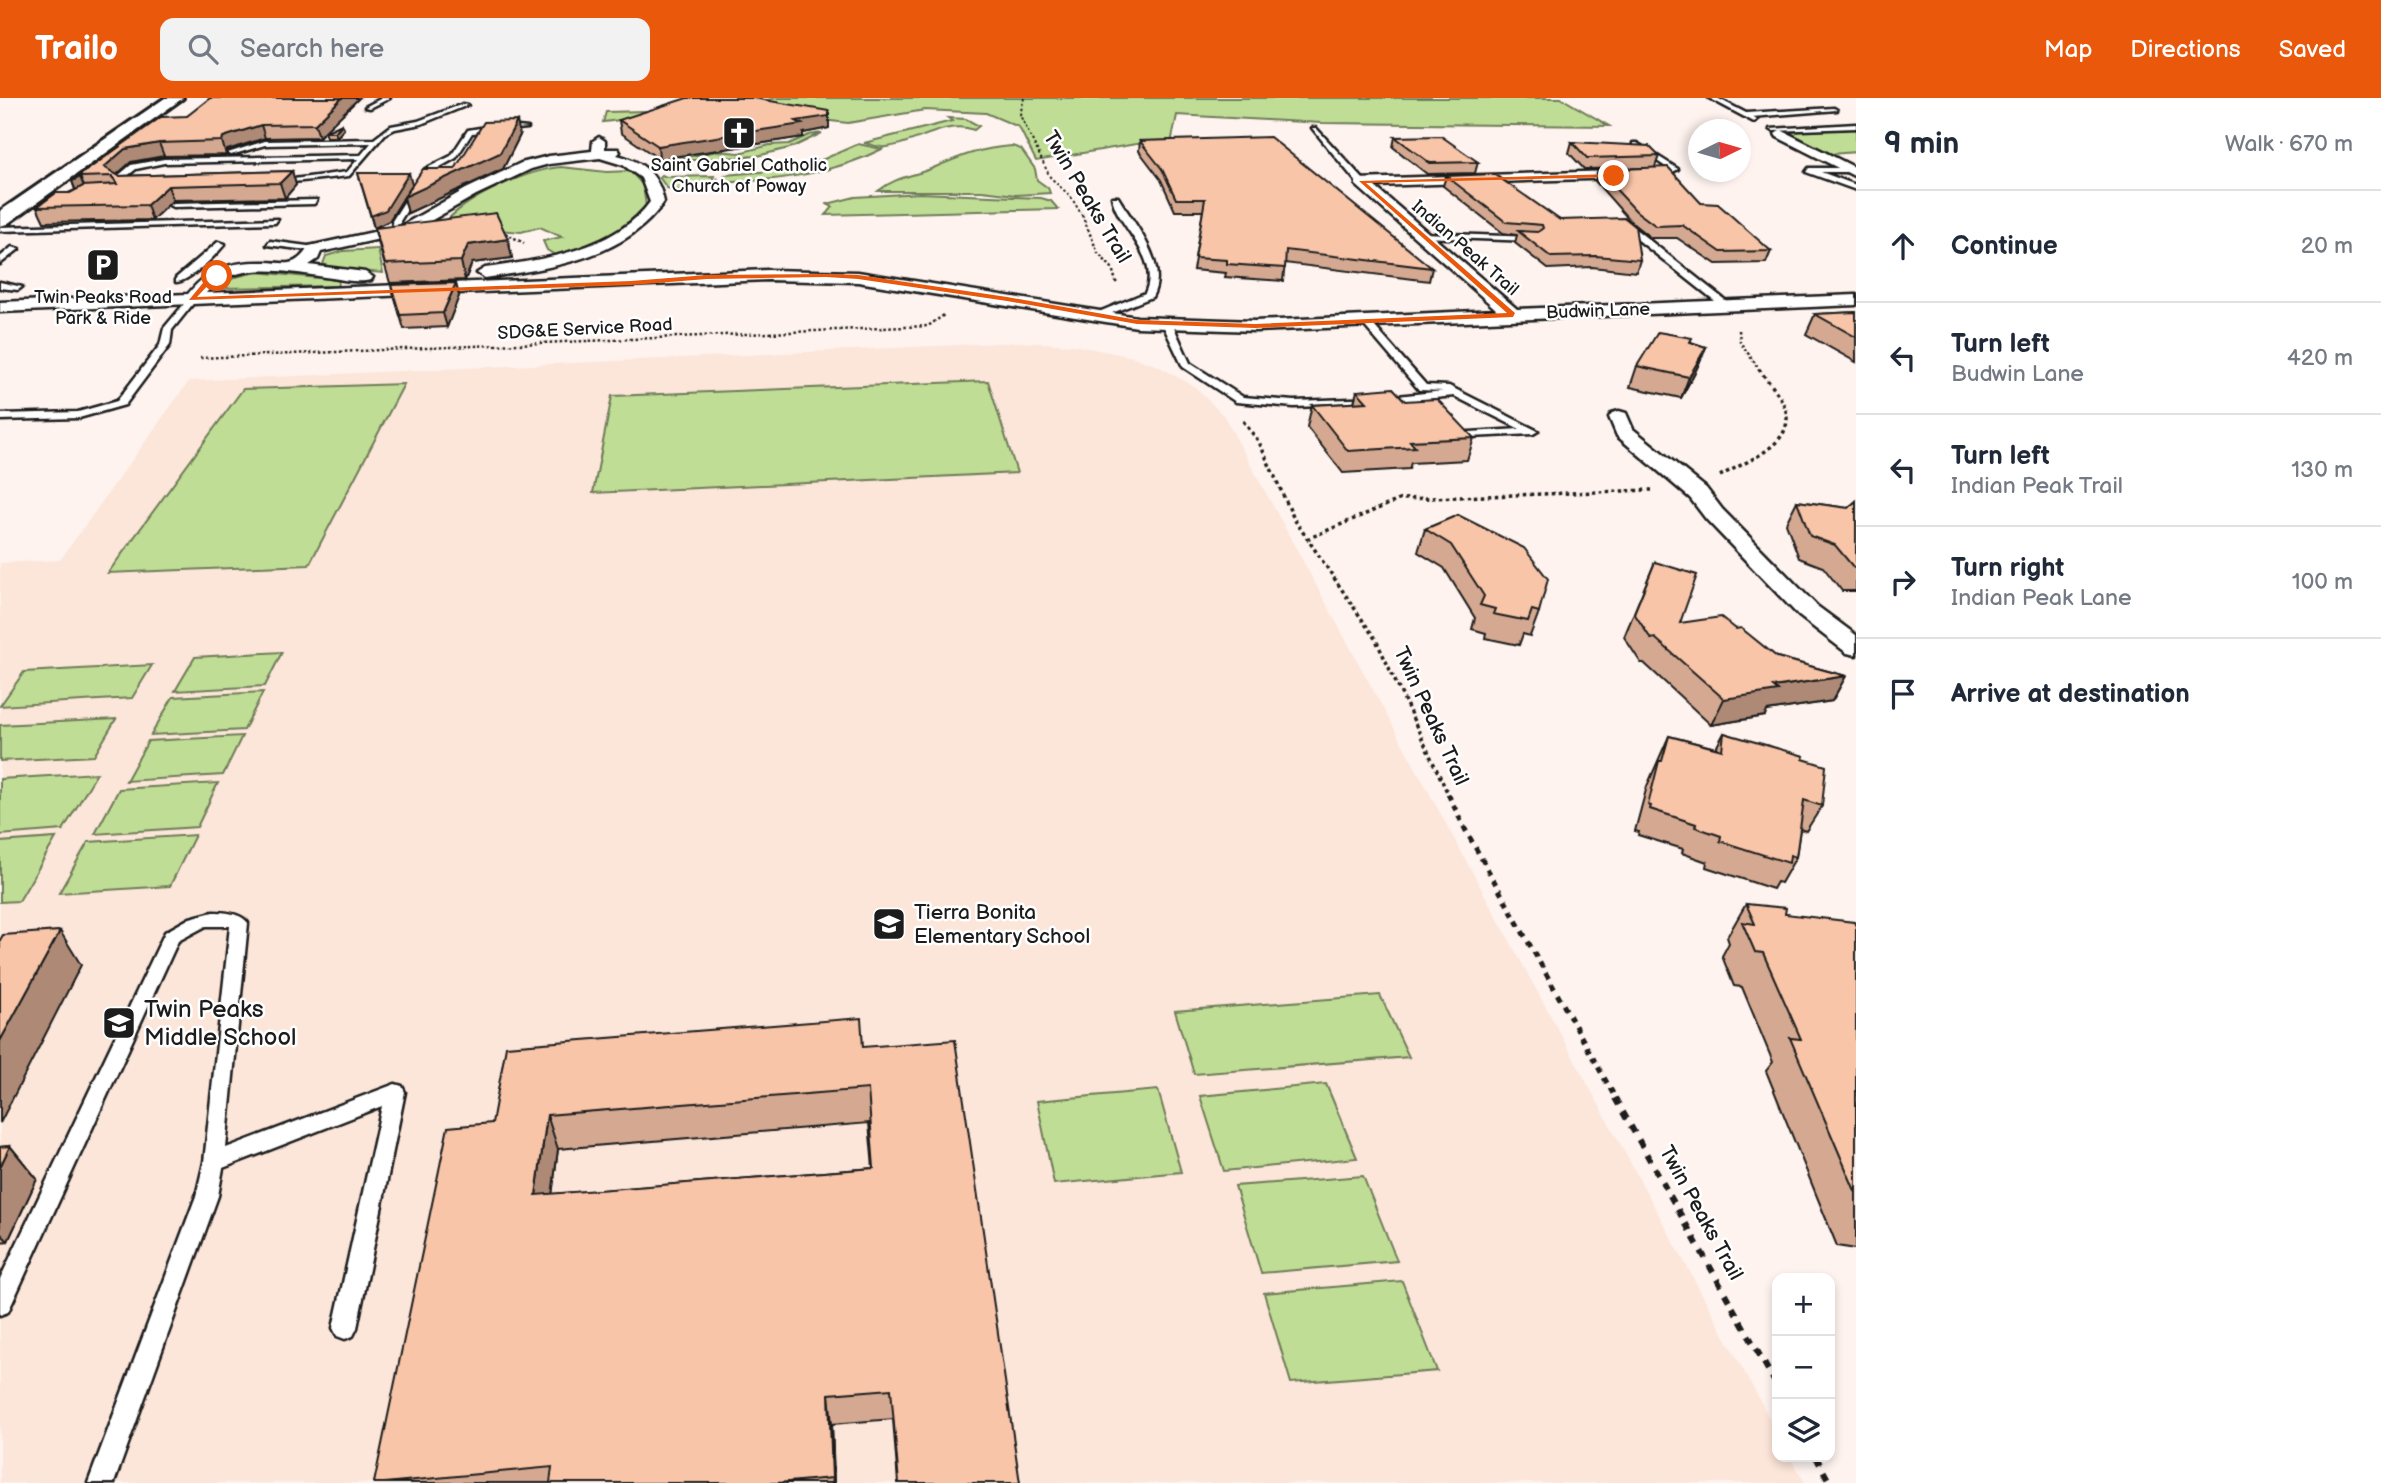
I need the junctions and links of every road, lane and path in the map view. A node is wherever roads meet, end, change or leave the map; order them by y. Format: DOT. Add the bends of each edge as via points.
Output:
graph roads {
  1 [pos="148,98"];
  2 [pos="175,98"];
  3 [pos="387,98"];
  4 [pos="1024,98"];
  5 [pos="1712,98"];
  6 [pos="465,105"];
  7 [pos="368,107"];
  8 [pos="1834,110"];
  9 [pos="1745,115"];
  10 [pos="1856,126"];
  11 [pos="525,128"];
  12 [pos="1314,129"];
  13 [pos="1777,132"];
  14 [pos="377,141"];
  15 [pos="1635,145"];
  16 [pos="363,157"];
  17 [pos="208,160"];
  18 [pos="52,163"];
  19 [pos="1853,172"];
  20 [pos="1641,174"];
  21 [pos="1620,175"];
  22 [pos="719,176"];
  23 [pos="267,182"];
  24 [pos="1361,182"];
  25 [pos="716,185"];
  26 [pos="136,186"];
  27 [pos="1856,188"];
  28 [pos="181,198"];
  29 [pos="1115,199"];
  30 [pos="314,202"];
  31 [pos="173,205"];
  32 [pos="14,211"];
  33 [pos="275,222"];
  34 [pos="151,225"];
  35 [pos="1626,226"];
  36 [pos="0,229"];
  37 [pos="402,230"];
  38 [pos="499,230"];
  39 [pos="1422,235"];
  40 [pos="1533,239"];
  41 [pos="270,243"];
  42 [pos="221,244"];
  43 [pos="15,249"];
  44 [pos="315,249"];
  45 [pos="528,250"];
  46 [pos="0,261"];
  47 [pos="292,269"];
  48 [pos="179,280"];
  49 [pos="0,285"];
  50 [pos="18,287"];
  51 [pos="192,300"];
  52 [pos="1856,300"];
  53 [pos="1126,304"];
  54 [pos="1727,306"];
  55 [pos="0,307"];
  56 [pos="946,313"];
  57 [pos="1513,315"];
  58 [pos="1097,316"];
  59 [pos="1365,321"];
  60 [pos="1167,323"];
  61 [pos="200,358"];
  62 [pos="1455,393"];
  63 [pos="1235,411"];
  64 [pos="0,417"];
  65 [pos="1619,417"];
  66 [pos="1453,436"];
  67 [pos="1856,647"];
  68 [pos="214,1162"];
  69 [pos="0,1304"];
  70 [pos="345,1328"];
  71 [pos="1772,1377"];
  72 [pos="1819,1462"];
  73 [pos="101,1483"];
  74 [pos="1830,1483"];
  1 -- 18 [label="main road"];
  2 -- 32 [label="main road"];
  3 -- 7 [label="lane"];
  4 -- 53 [label="path, Twin Peaks Trail" via="1020,115 1050,177 1068,192 1082,215"];
  5 -- 9 [label="lane"];
  6 -- 14 [label="lane" via="419,123 393,127"];
  8 -- 9 [label="lane"];
  9 -- 13 [label="lane"];
  10 -- 13 [label="lane"];
  11 -- 37 [label="lane" via="470,131 454,157 428,171 396,221"];
  12 -- 24 [label="lane"];
  13 -- 19 [label="street"];
  14 -- 16 [label="lane"];
  14 -- 17 [label="lane" via="265,143"];
  15 -- 20 [label="lane" via="1674,169"];
  16 -- 17 [label="lane"];
  16 -- 23 [label="lane" via="349,174"];
  17 -- 26 [label="lane" via="134,167 116,181"];
  19 -- 27 [label="lane" via="1809,170"];
  21 -- 24 [label="street"];
  22 -- 25 [label="path"];
  24 -- 39 [label="street, Indian Peak Trail"];
  28 -- 31 [label="lane"];
  29 -- 53 [label="lane" via="1144,246 1155,277 1149,295"];
  30 -- 31 [label="lane"];
  31 -- 34 [label="lane"];
  33 -- 34 [label="lane"];
  34 -- 36 [label="lane"];
  35 -- 54 [label="lane"];
  37 -- 44 [label="street"];
  37 -- 47 [label="street" via="526,166 604,149 635,164 657,198 647,218 620,236 564,257 496,271 412,278"];
  38 -- 45 [label="path" via="522,241"];
  39 -- 40 [label="lane"];
  39 -- 57 [label="street, Indian Peak Trail"];
  41 -- 44 [label="lane"];
  42 -- 48 [label="lane"];
  43 -- 46 [label="lane"];
  44 -- 47 [label="street"];
  47 -- 51 [label="street" via="225,272 209,280"];
  49 -- 50 [label="lane"];
  51 -- 55 [label="street, Budwin Lane"];
  51 -- 58 [label="street, Budwin Lane" via="826,275"];
  51 -- 64 [label="lane" via="167,330 166,345 121,403 79,415"];
  52 -- 54 [label="street, Budwin Lane"];
  53 -- 58 [label="lane"];
  54 -- 57 [label="street, Budwin Lane"];
  56 -- 61 [label="path, SDG&E Service Road" via="928,326"];
  57 -- 59 [label="street, Budwin Lane"];
  58 -- 60 [label="street, Budwin Lane"];
  59 -- 60 [label="street, Budwin Lane" via="1255,326"];
  59 -- 62 [label="lane" via="1423,388"];
  60 -- 62 [label="lane" via="1186,365 1240,400 1379,401"];
  62 -- 66 [label="lane" via="1532,431"];
  63 -- 71 [label="path, Twin Peaks Trail" via="1259,442 1294,519 1376,640 1465,830"];
  65 -- 67 [label="street" via="1624,432 1698,493 1808,611"];
  68 -- 69 [label="lane" via="239,923 225,916 190,924 172,937"];
  68 -- 70 [label="lane" via="395,1092"];
  68 -- 73 [label="lane" via="207,1196"];
  72 -- 74 [label="path"];
}
